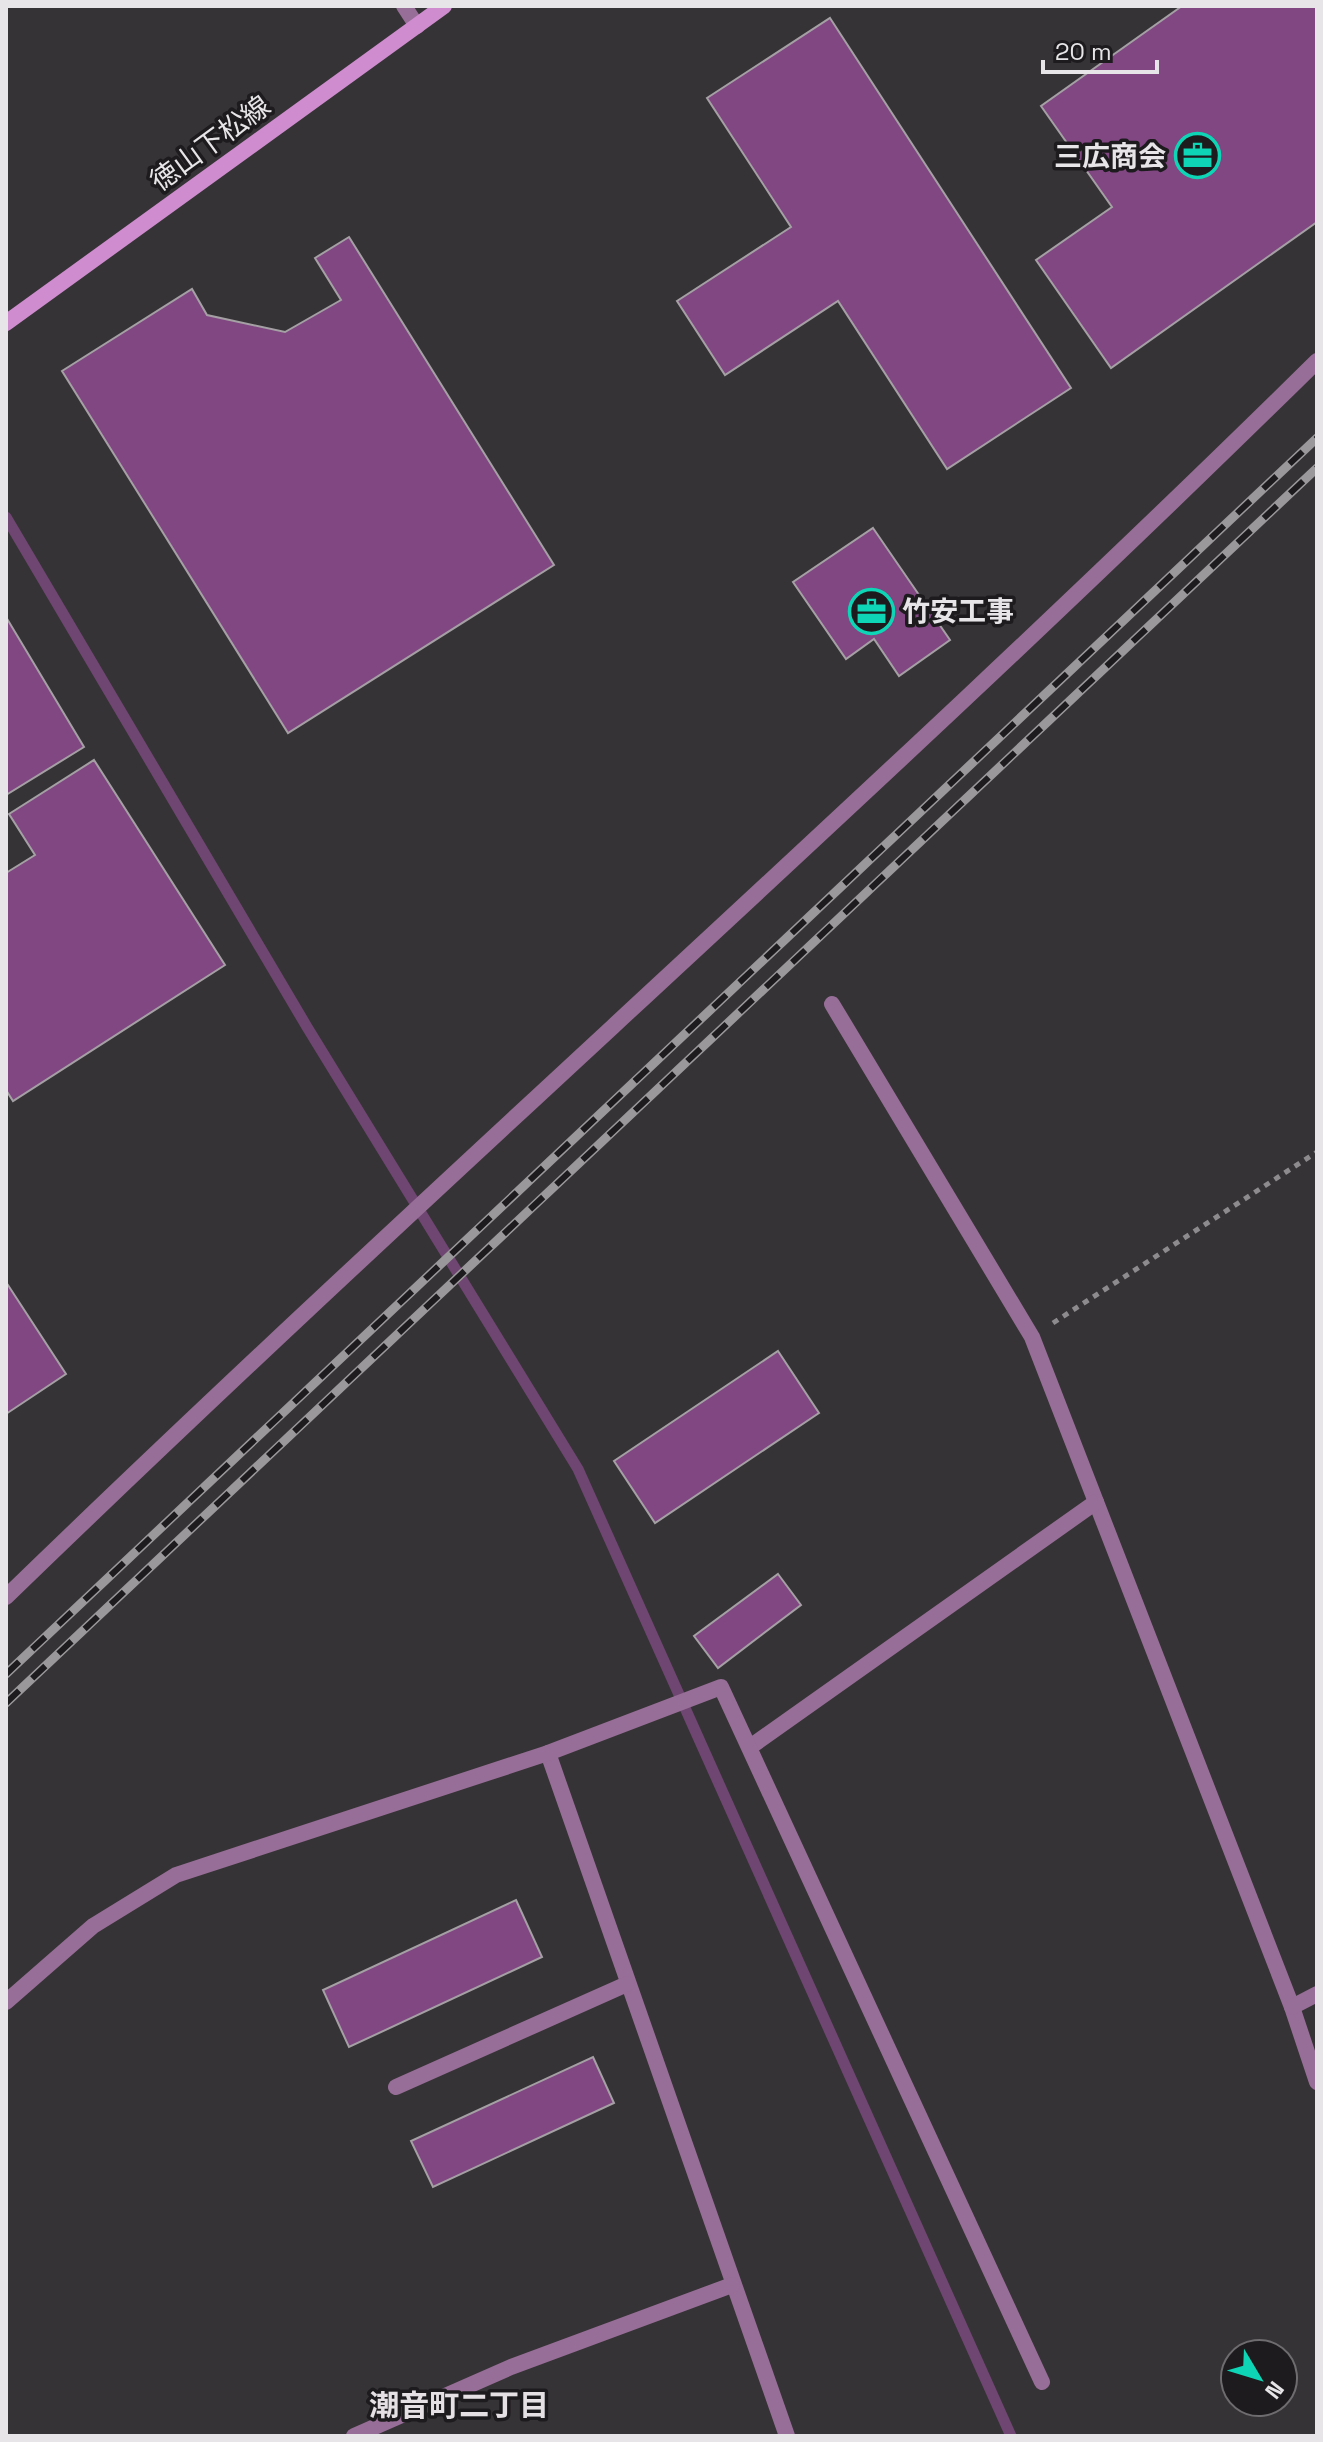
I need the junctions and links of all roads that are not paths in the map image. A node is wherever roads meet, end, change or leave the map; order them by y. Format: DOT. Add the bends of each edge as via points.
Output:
graph roads {
  1 [pos="404,6"];
  2 [pos="444,6"];
  3 [pos="417,26"];
  4 [pos="6,323"];
  5 [pos="1317,361"];
  6 [pos="832,1004"];
  7 [pos="1096,1502"];
  8 [pos="6,1597"];
  9 [pos="750,1747"];
  10 [pos="548,1753"];
  11 [pos="627,1984"];
  12 [pos="1317,1994"];
  13 [pos="6,2002"];
  14 [pos="1292,2007"];
  15 [pos="1317,2082"];
  16 [pos="396,2087"];
  17 [pos="732,2285"];
  18 [pos="1042,2382"];
  19 [pos="354,2436"];
  20 [pos="787,2436"];
  1 -- 3 [label="street"];
  2 -- 3 [label="main road, 徳山下松線"];
  3 -- 4 [label="main road, 徳山下松線"];
  5 -- 8 [label="street" via="1095,579 238,1372"];
  6 -- 7 [label="street" via="1032,1337"];
  7 -- 9 [label="street"];
  7 -- 14 [label="street"];
  9 -- 10 [label="street" via="721,1687"];
  9 -- 18 [label="street"];
  10 -- 11 [label="street"];
  10 -- 13 [label="street" via="176,1875 93,1926"];
  11 -- 16 [label="street"];
  11 -- 17 [label="street"];
  12 -- 14 [label="street"];
  14 -- 15 [label="street"];
  17 -- 19 [label="street" via="511,2367"];
  17 -- 20 [label="street"];
}
